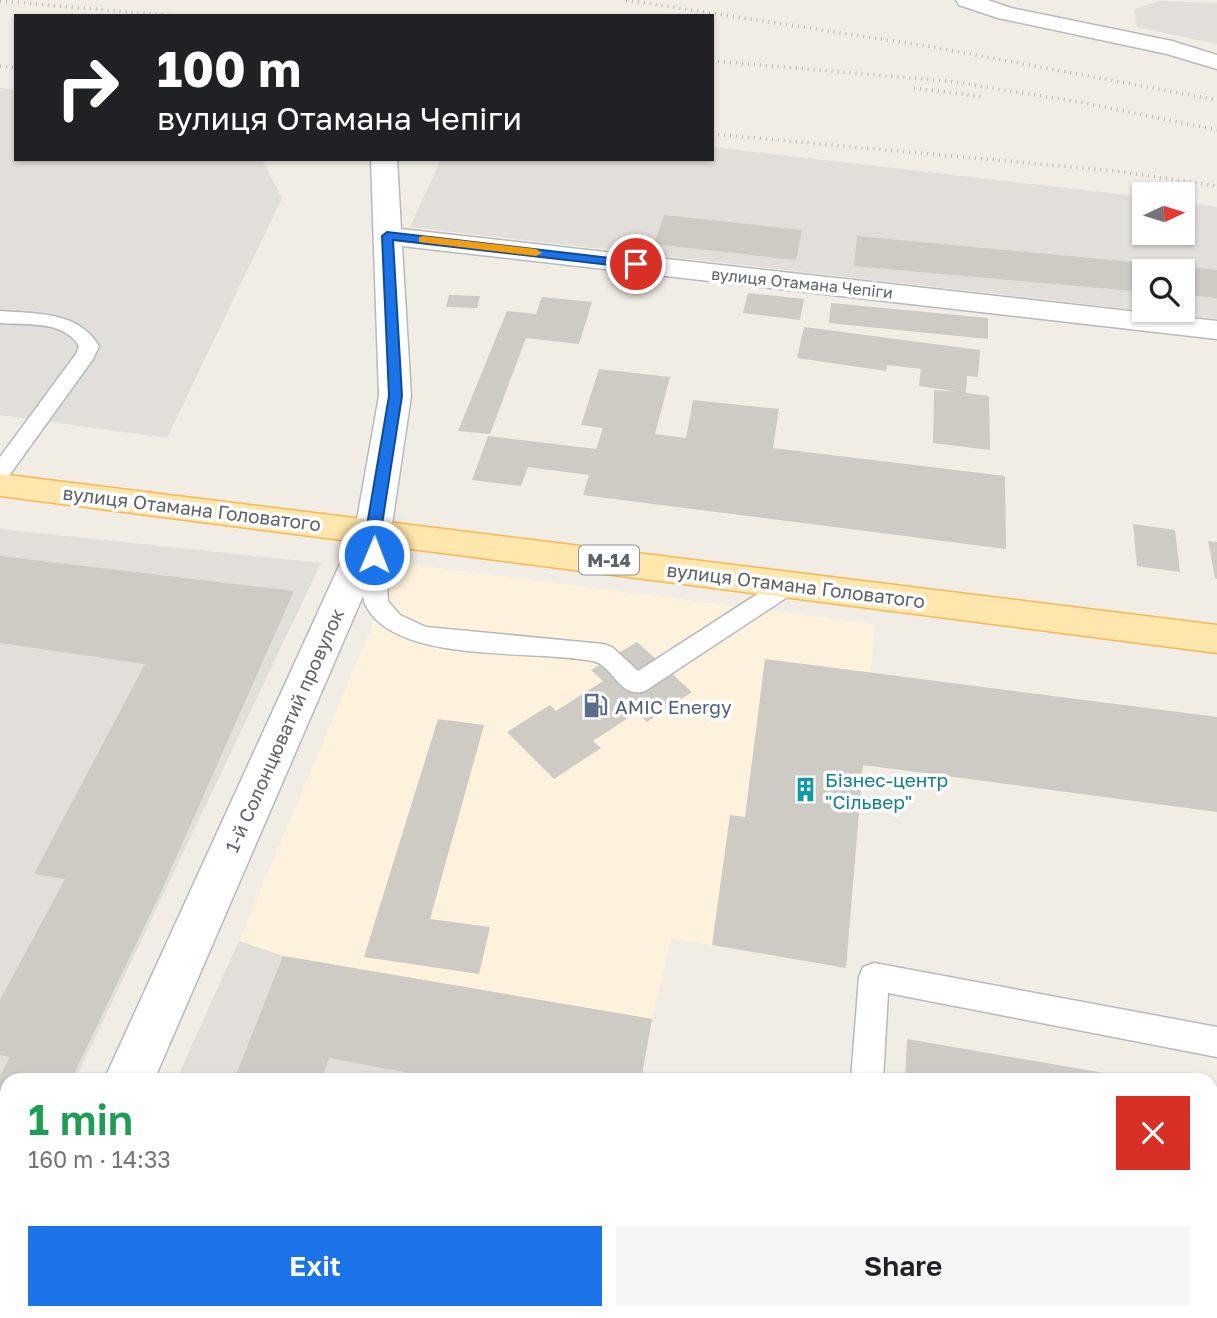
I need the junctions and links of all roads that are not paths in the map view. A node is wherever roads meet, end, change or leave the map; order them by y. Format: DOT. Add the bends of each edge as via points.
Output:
graph roads {
  1 [pos="967,0"];
  2 [pos="1217,62"];
  3 [pos="384,161"];
  4 [pos="387,236"];
  5 [pos="0,317"];
  6 [pos="1217,330"];
  7 [pos="0,472"];
  8 [pos="0,485"];
  9 [pos="373,531"];
  10 [pos="790,584"];
  11 [pos="1217,639"];
  12 [pos="1217,1042"];
  13 [pos="133,1073"];
  14 [pos="867,1073"];
  1 -- 2 [label="street"];
  3 -- 4 [label="street, 1-й Солонцюватий провулок"];
  4 -- 6 [label="street, вулиця Отамана Чепіги"];
  4 -- 9 [label="street, 1-й Солонцюватий провулок" via="395,396"];
  5 -- 7 [label="lane" via="66,325 79,330 89,346"];
  8 -- 9 [label="main road, вулиця Отамана Головатого / М-14"];
  9 -- 10 [label="main road, вулиця Отамана Головатого / М-14"];
  9 -- 10 [label="lane" via="376,603 392,621 422,636 603,653 636,684"];
  9 -- 13 [label="street, 1-й Солонцюватий провулок"];
  10 -- 11 [label="main road, вулиця Отамана Головатого / М-14"];
  12 -- 14 [label="lane" via="874,977"];
}
